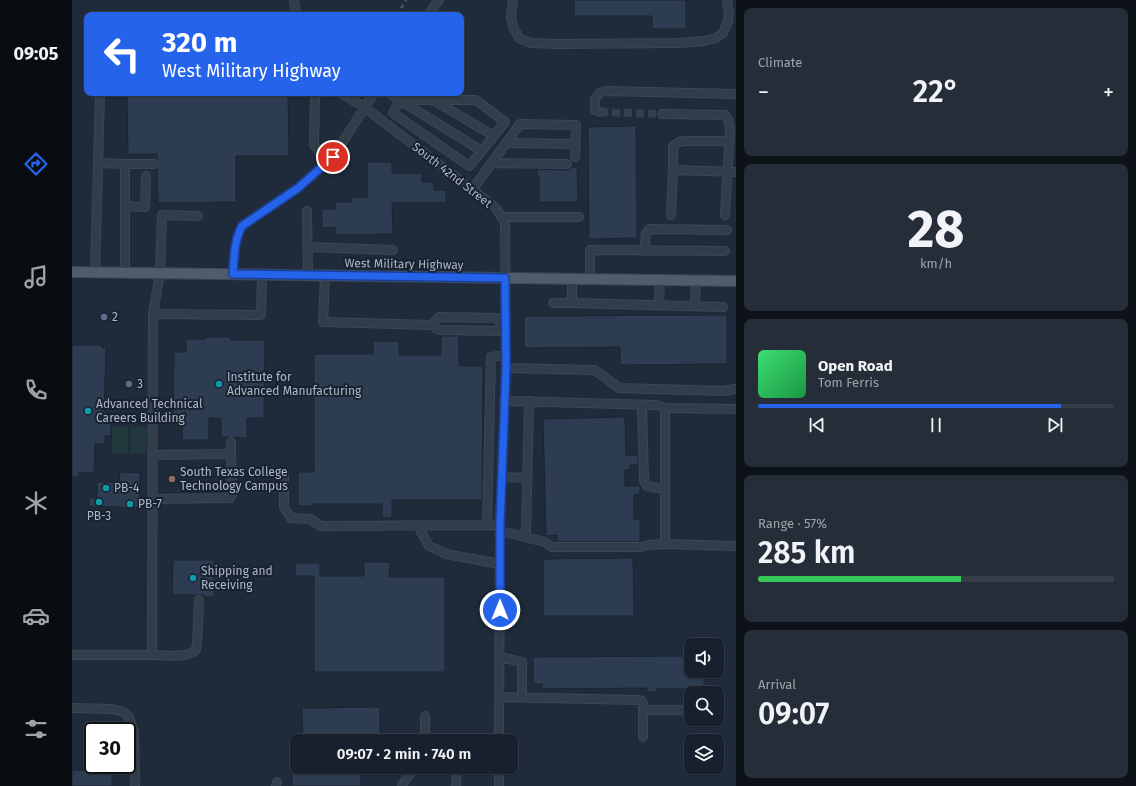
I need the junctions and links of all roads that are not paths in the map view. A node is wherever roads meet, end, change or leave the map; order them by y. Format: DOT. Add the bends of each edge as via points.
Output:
graph roads {
  1 [pos="294,0"];
  2 [pos="439,0"];
  3 [pos="513,0"];
  4 [pos="727,0"];
  5 [pos="296,12"];
  6 [pos="430,12"];
  7 [pos="736,94"];
  8 [pos="100,96"];
  9 [pos="316,96"];
  10 [pos="346,96"];
  11 [pos="372,96"];
  12 [pos="394,96"];
  13 [pos="400,100"];
  14 [pos="433,100"];
  15 [pos="364,107"];
  16 [pos="600,112"];
  17 [pos="662,114"];
  18 [pos="494,136"];
  19 [pos="729,141"];
  20 [pos="506,143"];
  21 [pos="576,144"];
  22 [pos="482,151"];
  23 [pos="575,157"];
  24 [pos="327,162"];
  25 [pos="491,163"];
  26 [pos="98,164"];
  27 [pos="125,164"];
  28 [pos="154,164"];
  29 [pos="567,164"];
  30 [pos="673,170"];
  31 [pos="727,172"];
  32 [pos="736,172"];
  33 [pos="146,176"];
  34 [pos="472,190"];
  35 [pos="125,206"];
  36 [pos="307,211"];
  37 [pos="671,215"];
  38 [pos="725,215"];
  39 [pos="198,216"];
  40 [pos="502,217"];
  41 [pos="579,218"];
  42 [pos="727,230"];
  43 [pos="308,247"];
  44 [pos="393,250"];
  45 [pos="644,250"];
  46 [pos="725,251"];
  47 [pos="72,272"];
  48 [pos="95,272"];
  49 [pos="125,273"];
  50 [pos="160,273"];
  51 [pos="233,274"];
  52 [pos="262,275"];
  53 [pos="308,275"];
  54 [pos="325,276"];
  55 [pos="505,278"];
  56 [pos="572,279"];
  57 [pos="590,279"];
  58 [pos="660,280"];
  59 [pos="696,280"];
  60 [pos="736,281"];
  61 [pos="553,303"];
  62 [pos="572,303"];
  63 [pos="659,304"];
  64 [pos="695,306"];
  65 [pos="723,307"];
  66 [pos="153,314"];
  67 [pos="432,325"];
  68 [pos="504,325"];
  69 [pos="506,355"];
  70 [pos="506,368"];
  71 [pos="736,390"];
  72 [pos="504,401"];
  73 [pos="529,401"];
  74 [pos="642,404"];
  75 [pos="665,408"];
  76 [pos="736,409"];
  77 [pos="231,442"];
  78 [pos="231,454"];
  79 [pos="153,455"];
  80 [pos="502,462"];
  81 [pos="488,463"];
  82 [pos="284,473"];
  83 [pos="502,477"];
  84 [pos="527,478"];
  85 [pos="665,489"];
  86 [pos="153,499"];
  87 [pos="418,526"];
  88 [pos="487,526"];
  89 [pos="500,528"];
  90 [pos="526,537"];
  91 [pos="665,544"];
  92 [pos="736,546"];
  93 [pos="500,564"];
  94 [pos="199,600"];
  95 [pos="72,655"];
  96 [pos="152,655"];
  97 [pos="500,657"];
  98 [pos="499,696"];
  99 [pos="522,697"];
  100 [pos="72,708"];
  101 [pos="643,710"];
  102 [pos="684,710"];
  103 [pos="425,716"];
  104 [pos="425,734"];
  105 [pos="499,734"];
  106 [pos="643,737"];
  107 [pos="409,774"];
  108 [pos="457,774"];
  109 [pos="499,774"];
  110 [pos="135,786"];
  111 [pos="402,786"];
  112 [pos="456,786"];
  113 [pos="499,786"];
  1 -- 5 [label="street"];
  2 -- 6 [label="street"];
  3 -- 4 [label="street" via="511,16 519,38 530,43 557,44 678,43 716,38 723,33 728,22"];
  7 -- 16 [label="street" via="605,91 595,99 595,110"];
  8 -- 26 [label="street"];
  9 -- 24 [label="street" via="314,145"];
  10 -- 15 [label="street, South 42nd Street"];
  11 -- 15 [label="street"];
  12 -- 13 [label="street"];
  13 -- 14 [label="street"];
  13 -- 22 [label="street"];
  13 -- 22 [label="street" via="393,113 469,166"];
  14 -- 18 [label="street"];
  14 -- 18 [label="street" via="476,100 505,122"];
  15 -- 24 [label="street" via="333,157"];
  15 -- 34 [label="street, South 42nd Street"];
  17 -- 19 [label="street" via="725,115 730,124"];
  18 -- 22 [label="street"];
  19 -- 30 [label="street" via="679,142 673,146"];
  19 -- 31 [label="street"];
  20 -- 21 [label="street"];
  20 -- 21 [label="street" via="520,124 576,126"];
  20 -- 25 [label="street"];
  21 -- 23 [label="street"];
  24 -- 51 [label="street" via="298,188 242,226 237,235"];
  25 -- 29 [label="street"];
  25 -- 34 [label="street"];
  26 -- 27 [label="street"];
  26 -- 48 [label="street"];
  27 -- 28 [label="street"];
  27 -- 35 [label="street"];
  30 -- 31 [label="street"];
  30 -- 37 [label="street"];
  31 -- 32 [label="street"];
  31 -- 38 [label="street"];
  33 -- 35 [label="street" via="145,207"];
  34 -- 40 [label="street, South 42nd Street" via="496,208"];
  35 -- 49 [label="street"];
  36 -- 43 [label="street"];
  39 -- 50 [label="street" via="162,215"];
  40 -- 41 [label="street"];
  40 -- 55 [label="street, South 42nd Street" via="505,223"];
  42 -- 45 [label="street" via="650,229 646,233"];
  43 -- 44 [label="street"];
  43 -- 53 [label="street"];
  45 -- 46 [label="street"];
  45 -- 57 [label="street" via="590,250"];
  47 -- 48 [label="main road, West Military Highway"];
  48 -- 49 [label="main road, West Military Highway"];
  49 -- 50 [label="main road, West Military Highway"];
  50 -- 51 [label="main road, West Military Highway"];
  50 -- 66 [label="street"];
  51 -- 52 [label="main road, West Military Highway"];
  52 -- 53 [label="main road, West Military Highway"];
  52 -- 66 [label="street" via="261,315"];
  53 -- 54 [label="main road, West Military Highway"];
  54 -- 55 [label="main road, West Military Highway"];
  54 -- 67 [label="street" via="323,322"];
  55 -- 56 [label="main road, West Military Highway"];
  55 -- 68 [label="street, South 42nd Street"];
  56 -- 57 [label="main road, West Military Highway"];
  56 -- 62 [label="street"];
  57 -- 58 [label="main road, West Military Highway"];
  58 -- 59 [label="main road, West Military Highway"];
  58 -- 63 [label="street"];
  59 -- 60 [label="main road, West Military Highway"];
  59 -- 64 [label="street"];
  61 -- 62 [label="street"];
  62 -- 63 [label="street"];
  63 -- 64 [label="street"];
  64 -- 65 [label="street"];
  66 -- 79 [label="street"];
  67 -- 68 [label="street" via="438,330 498,331"];
  67 -- 68 [label="street" via="439,317 498,318"];
  68 -- 69 [label="street, South 42nd Street"];
  69 -- 70 [label="street, South 42nd Street"];
  69 -- 81 [label="street" via="491,357"];
  70 -- 71 [label="street" via="595,370 619,388"];
  70 -- 72 [label="street, South 42nd Street"];
  72 -- 73 [label="street"];
  72 -- 80 [label="street, South 42nd Street"];
  73 -- 74 [label="street"];
  73 -- 84 [label="street"];
  74 -- 75 [label="street"];
  74 -- 85 [label="street" via="644,480 647,486"];
  75 -- 76 [label="street"];
  75 -- 85 [label="street"];
  77 -- 78 [label="street"];
  78 -- 79 [label="street"];
  78 -- 86 [label="street" via="230,498"];
  79 -- 86 [label="street"];
  80 -- 81 [label="street"];
  80 -- 83 [label="street, South 42nd Street"];
  81 -- 88 [label="street"];
  82 -- 87 [label="street" via="284,507 291,518 310,519 321,526"];
  83 -- 84 [label="street"];
  83 -- 89 [label="street, South 42nd Street"];
  84 -- 90 [label="street"];
  85 -- 91 [label="street"];
  86 -- 96 [label="street"];
  87 -- 88 [label="street"];
  87 -- 93 [label="street" via="429,546 446,554"];
  88 -- 89 [label="street"];
  89 -- 90 [label="street"];
  89 -- 93 [label="street, South 42nd Street"];
  90 -- 91 [label="street" via="552,546 641,547"];
  91 -- 92 [label="street"];
  93 -- 97 [label="street, South 42nd Street"];
  94 -- 96 [label="street" via="196,650 182,656"];
  95 -- 96 [label="street"];
  97 -- 98 [label="street, South 42nd Street"];
  97 -- 99 [label="street" via="522,662"];
  98 -- 99 [label="street"];
  98 -- 105 [label="street, South 42nd Street"];
  99 -- 101 [label="street" via="639,700 642,701"];
  100 -- 110 [label="street" via="112,709 129,717 134,732"];
  101 -- 102 [label="street"];
  101 -- 106 [label="street"];
  103 -- 104 [label="street"];
  107 -- 111 [label="street"];
  108 -- 112 [label="street"];
  109 -- 113 [label="street"];
}
